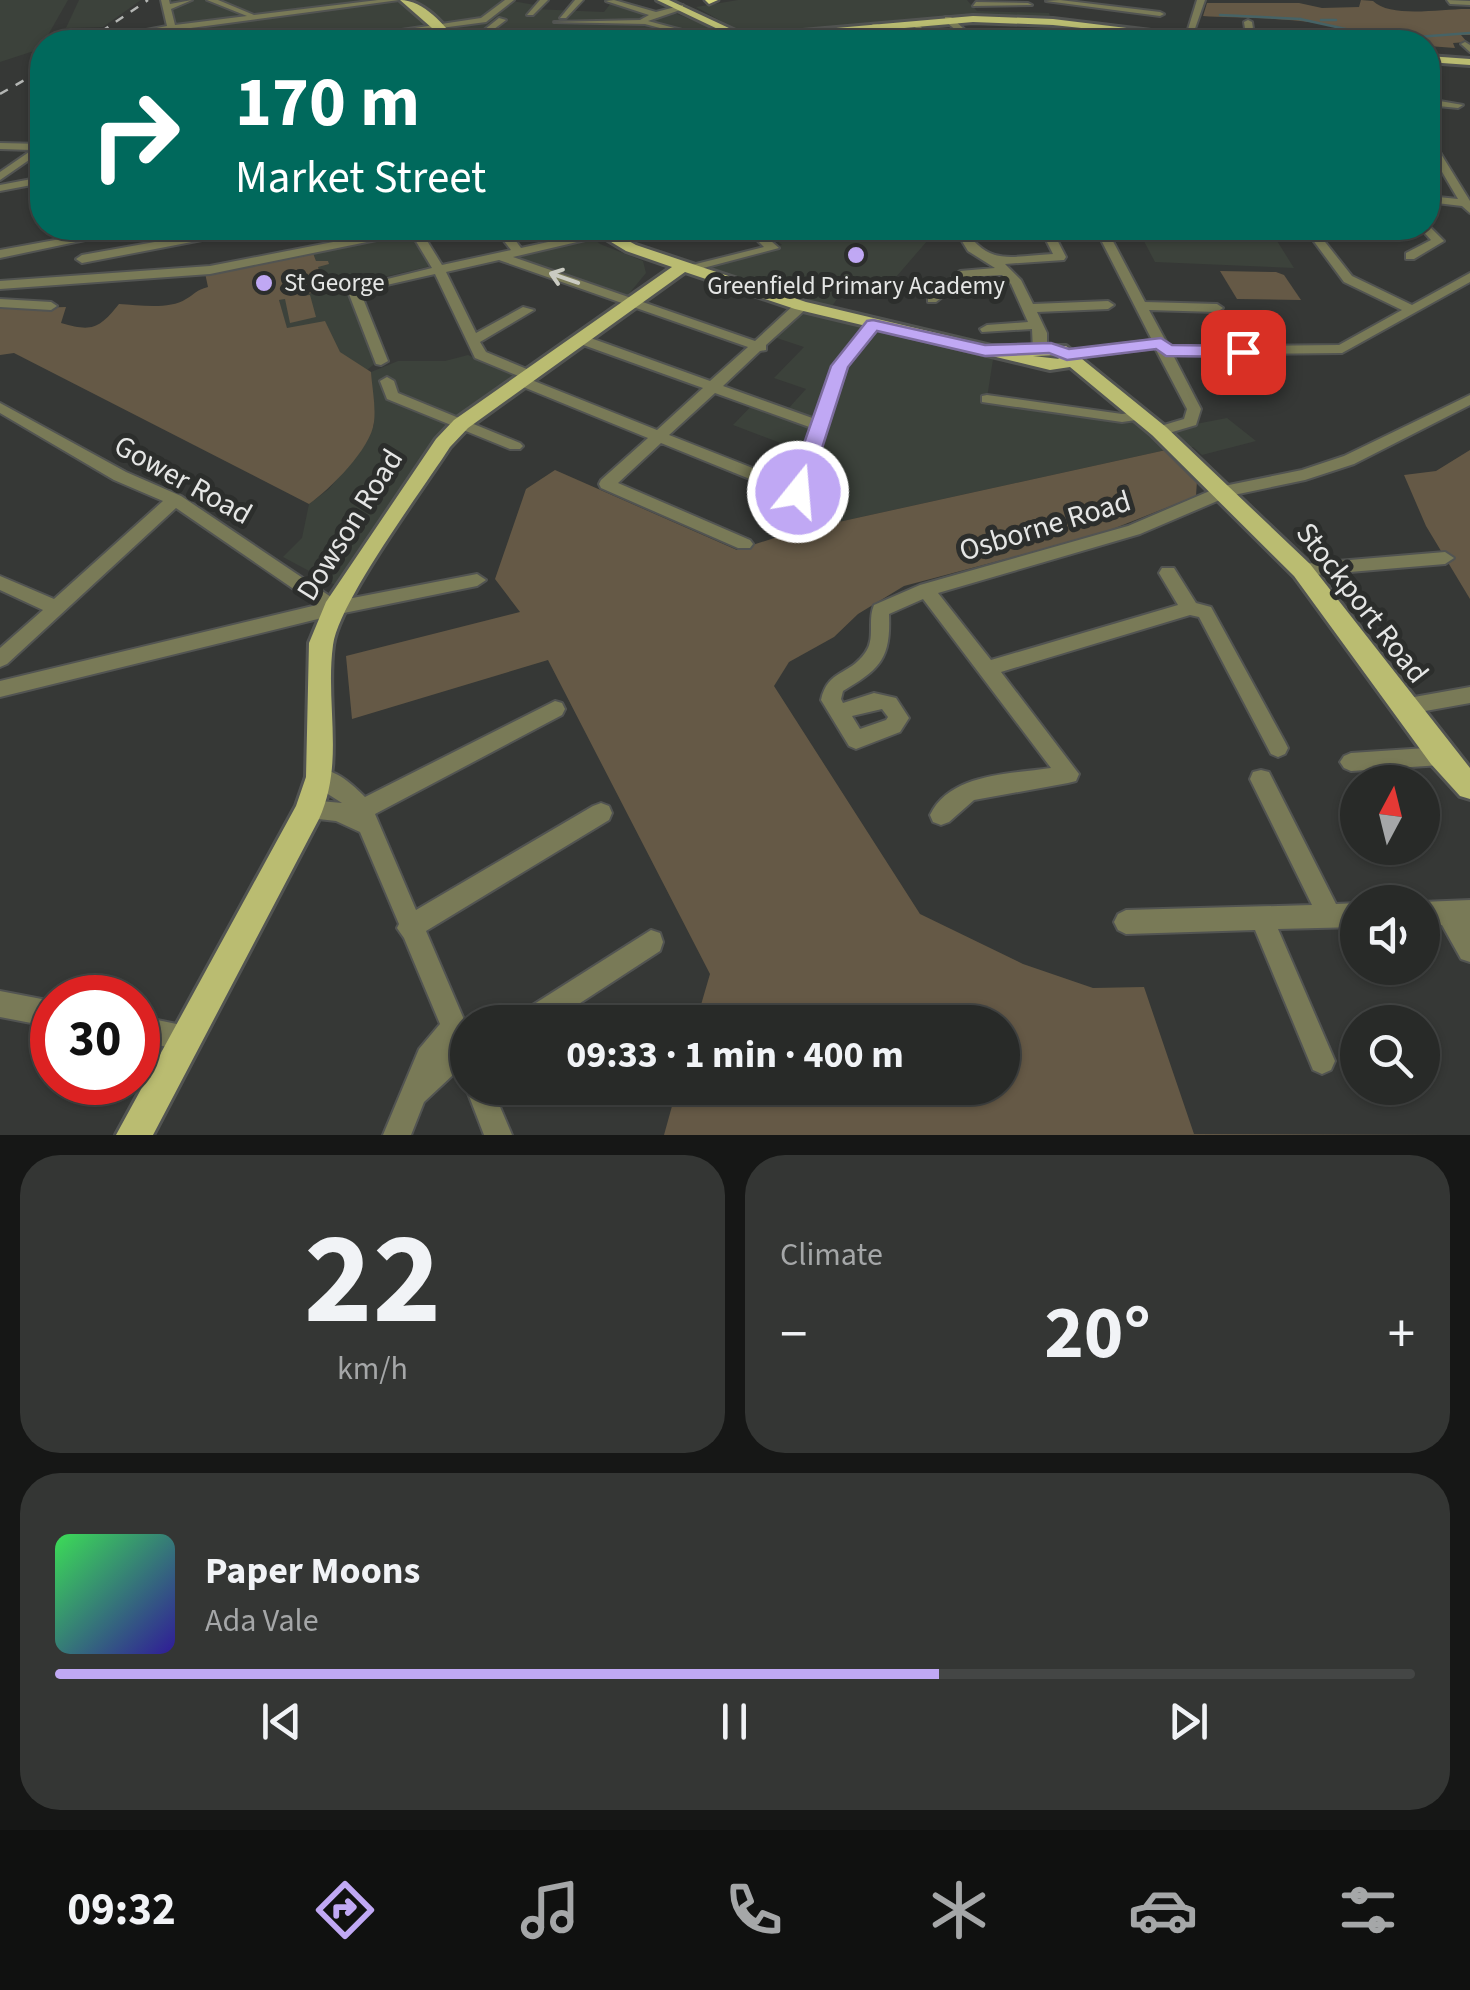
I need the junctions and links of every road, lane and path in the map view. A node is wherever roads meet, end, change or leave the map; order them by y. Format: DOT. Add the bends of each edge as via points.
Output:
graph roads {
  1 [pos="188,0"];
  2 [pos="211,0"];
  3 [pos="395,0"];
  4 [pos="510,0"];
  5 [pos="544,0"];
  6 [pos="610,0"];
  7 [pos="644,0"];
  8 [pos="662,0"];
  9 [pos="711,0"];
  10 [pos="1073,0"];
  11 [pos="1201,0"];
  12 [pos="1280,0"];
  13 [pos="1323,0"];
  14 [pos="578,1"];
  15 [pos="975,2"];
  16 [pos="1050,2"];
  17 [pos="344,3"];
  18 [pos="409,3"];
  19 [pos="166,4"];
  20 [pos="1085,4"];
  21 [pos="1028,6"];
  22 [pos="680,7"];
  23 [pos="501,8"];
  24 [pos="471,10"];
  25 [pos="662,13"];
  26 [pos="1160,14"];
  27 [pos="256,18"];
  28 [pos="486,19"];
  29 [pos="502,19"];
  30 [pos="988,19"];
  31 [pos="1008,20"];
  32 [pos="388,21"];
  33 [pos="645,22"];
  34 [pos="1248,22"];
  35 [pos="952,23"];
  36 [pos="590,24"];
  37 [pos="921,24"];
  38 [pos="875,26"];
  39 [pos="1098,26"];
  40 [pos="440,27"];
  41 [pos="172,28"];
  42 [pos="139,30"];
  43 [pos="364,30"];
  44 [pos="415,30"];
  45 [pos="443,30"];
  46 [pos="488,30"];
  47 [pos="675,30"];
  48 [pos="724,30"];
  49 [pos="840,30"];
  50 [pos="879,30"];
  51 [pos="925,30"];
  52 [pos="960,30"];
  53 [pos="1015,30"];
  54 [pos="1098,30"];
  55 [pos="1131,30"];
  56 [pos="1190,30"];
  57 [pos="1250,30"];
  58 [pos="1440,60"];
  59 [pos="1470,62"];
  60 [pos="1440,103"];
  61 [pos="1458,105"];
  62 [pos="0,146"];
  63 [pos="30,147"];
  64 [pos="30,155"];
  65 [pos="1440,160"];
  66 [pos="3,173"];
  67 [pos="30,182"];
  68 [pos="0,188"];
  69 [pos="1440,201"];
  70 [pos="1468,206"];
  71 [pos="54,240"];
  72 [pos="81,240"];
  73 [pos="320,240"];
  74 [pos="353,240"];
  75 [pos="423,240"];
  76 [pos="509,240"];
  77 [pos="560,240"];
  78 [pos="619,240"];
  79 [pos="764,240"];
  80 [pos="967,240"];
  81 [pos="1052,240"];
  82 [pos="1106,240"];
  83 [pos="1319,240"];
  84 [pos="1437,240"];
  85 [pos="225,244"];
  86 [pos="322,246"];
  87 [pos="518,251"];
  88 [pos="0,254"];
  89 [pos="649,254"];
  90 [pos="497,256"];
  91 [pos="1410,256"];
  92 [pos="82,259"];
  93 [pos="684,266"];
  94 [pos="1000,266"];
  95 [pos="438,268"];
  96 [pos="1470,278"];
  97 [pos="82,279"];
  98 [pos="650,280"];
  99 [pos="0,285"];
  100 [pos="932,299"];
  101 [pos="0,302"];
  102 [pos="630,302"];
  103 [pos="1108,305"];
  104 [pos="50,306"];
  105 [pos="801,306"];
  106 [pos="1142,306"];
  107 [pos="1029,308"];
  108 [pos="1217,308"];
  109 [pos="1411,309"];
  110 [pos="528,310"];
  111 [pos="873,325"];
  112 [pos="986,329"];
  113 [pos="580,339"];
  114 [pos="474,340"];
  115 [pos="761,347"];
  116 [pos="1164,347"];
  117 [pos="1050,350"];
  118 [pos="381,362"];
  119 [pos="525,378"];
  120 [pos="387,380"];
  121 [pos="716,388"];
  122 [pos="987,399"];
  123 [pos="1470,399"];
  124 [pos="0,408"];
  125 [pos="1138,416"];
  126 [pos="461,424"];
  127 [pos="818,425"];
  128 [pos="1158,430"];
  129 [pos="662,437"];
  130 [pos="515,446"];
  131 [pos="1217,485"];
  132 [pos="798,492"];
  133 [pos="175,500"];
  134 [pos="788,524"];
  135 [pos="744,544"];
  136 [pos="1445,558"];
  137 [pos="1302,570"];
  138 [pos="1168,573"];
  139 [pos="477,580"];
  140 [pos="0,582"];
  141 [pos="926,590"];
  142 [pos="56,608"];
  143 [pos="334,608"];
  144 [pos="1190,608"];
  145 [pos="0,658"];
  146 [pos="989,668"];
  147 [pos="0,689"];
  148 [pos="1470,695"];
  149 [pos="1404,707"];
  150 [pos="555,709"];
  151 [pos="839,712"];
  152 [pos="1278,748"];
  153 [pos="1441,756"];
  154 [pos="1351,762"];
  155 [pos="320,776"];
  156 [pos="1261,779"];
  157 [pos="1470,788"];
  158 [pos="309,810"];
  159 [pos="601,813"];
  160 [pos="940,815"];
  161 [pos="362,817"];
  162 [pos="1459,913"];
  163 [pos="1330,916"];
  164 [pos="1340,916"];
  165 [pos="1262,919"];
  166 [pos="1126,922"];
  167 [pos="409,928"];
  168 [pos="651,942"];
  169 [pos="1470,950"];
  170 [pos="0,1004"];
  171 [pos="556,1005"];
  172 [pos="30,1010"];
  173 [pos="450,1021"];
  174 [pos="160,1032"];
  175 [pos="450,1032"];
  176 [pos="187,1037"];
  177 [pos="1322,1061"];
  178 [pos="450,1063"];
  179 [pos="411,1098"];
  180 [pos="485,1105"];
  181 [pos="134,1135"];
  182 [pos="397,1135"];
  183 [pos="498,1135"];
  1 -- 19 [label="street"];
  2 -- 27 [label="street"];
  3 -- 17 [label="street"];
  4 -- 23 [label="street"];
  5 -- 29 [label="street" via="527,17"];
  6 -- 25 [label="street"];
  6 -- 36 [label="street"];
  7 -- 25 [label="street"];
  8 -- 22 [label="main road"];
  9 -- 22 [label="main road"];
  10 -- 20 [label="street"];
  11 -- 56 [label="street"];
  12 -- 13 [label="street"];
  14 -- 36 [label="street" via="560,19"];
  15 -- 21 [label="street"];
  15 -- 30 [label="street"];
  16 -- 20 [label="street"];
  17 -- 18 [label="street" via="354,14"];
  17 -- 27 [label="street"];
  18 -- 40 [label="main road"];
  19 -- 41 [label="street"];
  20 -- 26 [label="street"];
  22 -- 25 [label="street"];
  22 -- 48 [label="main road"];
  23 -- 24 [label="street"];
  23 -- 28 [label="street"];
  25 -- 33 [label="street"];
  27 -- 41 [label="street"];
  28 -- 29 [label="street"];
  28 -- 40 [label="street"];
  29 -- 46 [label="street"];
  30 -- 31 [label="main road"];
  30 -- 35 [label="main road"];
  31 -- 39 [label="main road"];
  31 -- 53 [label="street"];
  32 -- 43 [label="street"];
  33 -- 36 [label="street"];
  33 -- 47 [label="street"];
  34 -- 57 [label="street"];
  35 -- 37 [label="main road"];
  35 -- 52 [label="street"];
  37 -- 38 [label="main road"];
  37 -- 51 [label="street"];
  38 -- 49 [label="main road"];
  38 -- 50 [label="street"];
  39 -- 54 [label="street"];
  39 -- 55 [label="main road"];
  40 -- 44 [label="street"];
  40 -- 45 [label="main road"];
  41 -- 42 [label="street"];
  58 -- 59 [label="main road"];
  60 -- 61 [label="street"];
  62 -- 63 [label="street"];
  64 -- 66 [label="street"];
  65 -- 70 [label="street"];
  67 -- 68 [label="street"];
  69 -- 70 [label="street"];
  71 -- 88 [label="street"];
  72 -- 92 [label="street"];
  73 -- 86 [label="street"];
  74 -- 86 [label="street"];
  75 -- 95 [label="street"];
  76 -- 87 [label="street"];
  77 -- 87 [label="street"];
  78 -- 89 [label="main road, Stockport Road"];
  79 -- 93 [label="street" via="773,248"];
  80 -- 94 [label="street"];
  81 -- 94 [label="street" via="1060,256"];
  82 -- 106 [label="street"];
  83 -- 109 [label="street" via="1348,280"];
  84 -- 91 [label="street"];
  85 -- 86 [label="street"];
  85 -- 92 [label="street"];
  85 -- 97 [label="street" via="196,272"];
  87 -- 90 [label="street"];
  89 -- 93 [label="main road, Stockport Road"];
  89 -- 98 [label="main road"];
  90 -- 95 [label="street"];
  102 -- 90 [label="street, one-way"];
  92 -- 97 [label="street"];
  93 -- 98 [label="main road, Dowson Road"];
  93 -- 102 [label="main road, Dowson Road"];
  93 -- 105 [label="main road, Stockport Road"];
  94 -- 100 [label="street" via="964,274"];
  94 -- 107 [label="street"];
  95 -- 114 [label="street"];
  95 -- 118 [label="street" via="353,289"];
  96 -- 109 [label="street"];
  97 -- 99 [label="street"];
  98 -- 102 [label="main road, Dowson Road"];
  101 -- 104 [label="street"];
  102 -- 113 [label="main road, Dowson Road"];
  102 -- 115 [label="street"];
  103 -- 107 [label="street"];
  105 -- 111 [label="main road, Stockport Road"];
  105 -- 115 [label="street"];
  106 -- 108 [label="street"];
  106 -- 116 [label="street"];
  107 -- 117 [label="street"];
  109 -- 116 [label="street" via="1342,350"];
  110 -- 114 [label="street"];
  111 -- 117 [label="main road, Stockport Road" via="985,350"];
  111 -- 127 [label="street" via="840,366"];
  112 -- 117 [label="street"];
  113 -- 119 [label="main road, Dowson Road"];
  113 -- 121 [label="street"];
  114 -- 119 [label="street" via="480,355"];
  115 -- 121 [label="street"];
  116 -- 117 [label="street"];
  116 -- 128 [label="street" via="1195,414 1191,422"];
  117 -- 125 [label="main road, Stockport Road"];
  119 -- 126 [label="main road, Dowson Road"];
  119 -- 129 [label="street"];
  120 -- 126 [label="street" via="392,396"];
  121 -- 127 [label="street"];
  121 -- 129 [label="street"];
  122 -- 125 [label="street"];
  123 -- 131 [label="street, Osborne Road" via="1305,475"];
  124 -- 133 [label="street, Gower Road"];
  125 -- 128 [label="main road, Stockport Road"];
  126 -- 130 [label="street"];
  126 -- 143 [label="main road, Dowson Road"];
  127 -- 132 [label="street"];
  128 -- 131 [label="main road, Stockport Road"];
  129 -- 132 [label="street"];
  129 -- 135 [label="street" via="608,484"];
  131 -- 137 [label="main road, Stockport Road"];
  131 -- 141 [label="street, Osborne Road" via="1134,530"];
  132 -- 134 [label="street"];
  133 -- 142 [label="street"];
  133 -- 143 [label="street, Gower Road"];
  136 -- 137 [label="street"];
  137 -- 149 [label="main road, Stockport Road"];
  138 -- 144 [label="street"];
  139 -- 143 [label="street"];
  140 -- 142 [label="street"];
  141 -- 146 [label="street"];
  141 -- 151 [label="street, Osborne Road" via="880,610 882,639 874,656 834,687 831,700"];
  142 -- 145 [label="street"];
  143 -- 147 [label="street"];
  143 -- 155 [label="main road, Dowson Road" via="321,643"];
  144 -- 146 [label="street"];
  144 -- 152 [label="street" via="1205,612"];
  146 -- 160 [label="street" via="1068,774 968,790"];
  148 -- 149 [label="street"];
  149 -- 153 [label="main road, Stockport Road"];
  150 -- 161 [label="street"];
  153 -- 154 [label="street"];
  153 -- 157 [label="main road, Stockport Road"];
  155 -- 158 [label="main road, Dowson Road"];
  155 -- 161 [label="street" via="344,790"];
  156 -- 163 [label="street"];
  158 -- 161 [label="street"];
  158 -- 176 [label="main road, Dowson Road"];
  159 -- 167 [label="street"];
  161 -- 167 [label="street"];
  162 -- 169 [label="street"];
  163 -- 164 [label="street"];
  163 -- 165 [label="street"];
  165 -- 166 [label="street"];
  165 -- 177 [label="street"];
  167 -- 173 [label="street"];
  168 -- 171 [label="street"];
  170 -- 172 [label="street"];
  174 -- 176 [label="street"];
  175 -- 179 [label="street" via="428,1058"];
  176 -- 181 [label="main road, Dowson Road"];
  178 -- 179 [label="street"];
  179 -- 182 [label="street"];
  180 -- 183 [label="street"];
}
